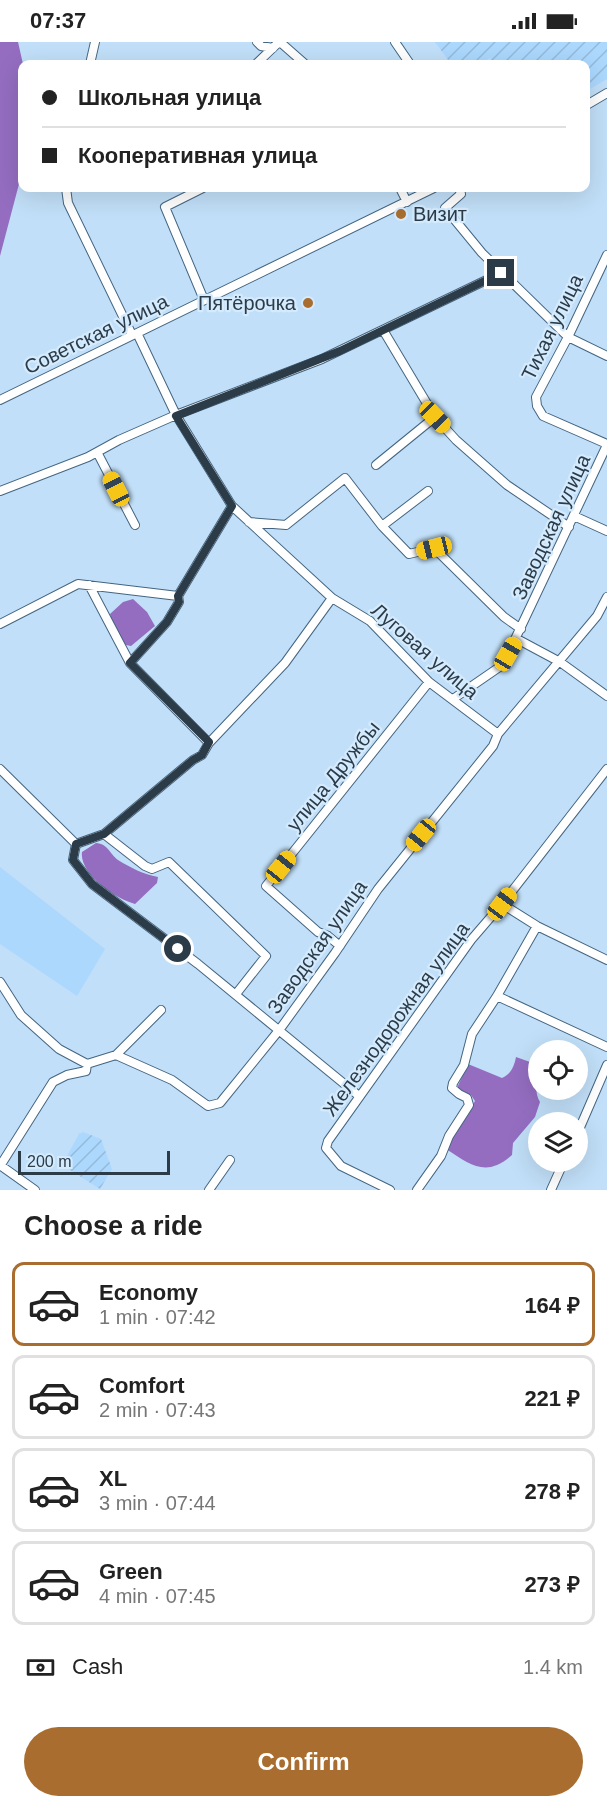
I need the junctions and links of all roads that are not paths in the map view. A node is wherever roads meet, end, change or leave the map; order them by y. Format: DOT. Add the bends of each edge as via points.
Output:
graph roads {
  1 [pos="95,42"];
  2 [pos="257,42"];
  3 [pos="395,42"];
  4 [pos="277,44"];
  5 [pos="91,60"];
  6 [pos="260,60"];
  7 [pos="299,60"];
  8 [pos="407,60"];
  9 [pos="607,93"];
  10 [pos="590,103"];
  11 [pos="67,192"];
  12 [pos="195,192"];
  13 [pos="402,192"];
  14 [pos="426,192"];
  15 [pos="460,192"];
  16 [pos="407,202"];
  17 [pos="607,255"];
  18 [pos="501,273"];
  19 [pos="204,300"];
  20 [pos="383,330"];
  21 [pos="134,334"];
  22 [pos="568,337"];
  23 [pos="607,356"];
  24 [pos="0,400"];
  25 [pos="176,416"];
  26 [pos="435,417"];
  27 [pos="607,444"];
  28 [pos="97,452"];
  29 [pos="376,465"];
  30 [pos="0,490"];
  31 [pos="428,491"];
  32 [pos="232,506"];
  33 [pos="574,516"];
  34 [pos="249,522"];
  35 [pos="135,525"];
  36 [pos="382,526"];
  37 [pos="569,527"];
  38 [pos="607,531"];
  39 [pos="89,585"];
  40 [pos="178,596"];
  41 [pos="607,597"];
  42 [pos="332,598"];
  43 [pos="0,624"];
  44 [pos="521,630"];
  45 [pos="517,639"];
  46 [pos="560,662"];
  47 [pos="130,663"];
  48 [pos="429,682"];
  49 [pos="607,696"];
  50 [pos="453,699"];
  51 [pos="498,734"];
  52 [pos="209,742"];
  53 [pos="0,769"];
  54 [pos="607,769"];
  55 [pos="104,834"];
  56 [pos="76,844"];
  57 [pos="502,904"];
  58 [pos="537,926"];
  59 [pos="339,946"];
  60 [pos="607,960"];
  61 [pos="0,982"];
  62 [pos="236,994"];
  63 [pos="497,996"];
  64 [pos="161,1010"];
  65 [pos="280,1029"];
  66 [pos="607,1047"];
  67 [pos="116,1054"];
  68 [pos="87,1064"];
  69 [pos="607,1065"];
  70 [pos="359,1096"];
  71 [pos="587,1112"];
  72 [pos="230,1160"];
  73 [pos="0,1165"];
  74 [pos="559,1172"];
  75 [pos="35,1190"];
  76 [pos="209,1190"];
  77 [pos="390,1190"];
  78 [pos="417,1190"];
  79 [pos="551,1190"];
  1 -- 5 [label="street"];
  2 -- 4 [label="street" via="261,46"];
  3 -- 8 [label="street"];
  4 -- 6 [label="street"];
  4 -- 7 [label="street"];
  9 -- 10 [label="street"];
  11 -- 21 [label="street, Луговая улица"];
  12 -- 19 [label="street" via="165,207"];
  13 -- 16 [label="street"];
  14 -- 16 [label="street, Советская улица"];
  15 -- 18 [label="street" via="445,208"];
  16 -- 19 [label="street, Советская улица"];
  17 -- 22 [label="street, Тихая улица"];
  18 -- 20 [label="street"];
  18 -- 22 [label="street"];
  19 -- 21 [label="street, Советская улица"];
  20 -- 25 [label="street" via="303,367"];
  20 -- 26 [label="street"];
  21 -- 24 [label="street, Советская улица"];
  21 -- 25 [label="street, Луговая улица"];
  22 -- 23 [label="street"];
  22 -- 27 [label="street, Тихая улица" via="536,397 537,406 543,416"];
  25 -- 28 [label="street"];
  25 -- 32 [label="street, Луговая улица"];
  26 -- 29 [label="street"];
  26 -- 37 [label="street" via="507,485"];
  27 -- 33 [label="street, Заводская улица"];
  28 -- 30 [label="street"];
  28 -- 35 [label="street"];
  31 -- 36 [label="street"];
  32 -- 34 [label="street, Луговая улица"];
  32 -- 40 [label="street"];
  33 -- 37 [label="street, Заводская улица"];
  33 -- 38 [label="street"];
  34 -- 36 [label="street" via="286,525 345,478"];
  34 -- 42 [label="street, Луговая улица"];
  36 -- 44 [label="street" via="409,554 434,548"];
  37 -- 44 [label="street, Заводская улица"];
  39 -- 40 [label="street"];
  39 -- 43 [label="street" via="78,584"];
  39 -- 47 [label="street"];
  40 -- 47 [label="street" via="179,602 167,622"];
  41 -- 46 [label="street, Заводская улица" via="597,616"];
  42 -- 48 [label="street, Луговая улица" via="370,621"];
  42 -- 52 [label="street" via="285,663"];
  44 -- 45 [label="street, Заводская улица"];
  45 -- 46 [label="street"];
  45 -- 50 [label="street, Заводская улица" via="498,668"];
  46 -- 49 [label="street"];
  46 -- 51 [label="street, Заводская улица"];
  47 -- 52 [label="street"];
  48 -- 50 [label="street, Луговая улица"];
  48 -- 59 [label="street, улица Дружбы" via="266,886"];
  50 -- 51 [label="street, Луговая улица"];
  51 -- 59 [label="street, Заводская улица" via="493,746 378,889"];
  52 -- 55 [label="street" via="202,755"];
  53 -- 56 [label="street"];
  54 -- 57 [label="street, Железнодорожная улица"];
  55 -- 56 [label="street"];
  55 -- 62 [label="street" via="145,866 152,869 169,862 266,956"];
  56 -- 62 [label="street" via="73,860 92,884"];
  57 -- 58 [label="street"];
  57 -- 70 [label="street, Железнодорожная улица" via="471,940"];
  58 -- 60 [label="street"];
  58 -- 63 [label="street"];
  59 -- 65 [label="street, Заводская улица"];
  61 -- 68 [label="street" via="21,1015 59,1049"];
  62 -- 65 [label="street"];
  63 -- 66 [label="street"];
  63 -- 78 [label="street" via="472,1034 464,1065 453,1083 452,1088 467,1098 469,1105"];
  64 -- 67 [label="street"];
  65 -- 67 [label="street, Заводская улица" via="220,1103 208,1107 172,1080"];
  65 -- 70 [label="street"];
  67 -- 68 [label="street"];
  68 -- 73 [label="street" via="86,1071 54,1082"];
  69 -- 71 [label="street"];
  70 -- 77 [label="street, Железнодорожная улица" via="326,1148 341,1166"];
  72 -- 76 [label="street"];
  73 -- 75 [label="street"];
  74 -- 79 [label="street"];
}
